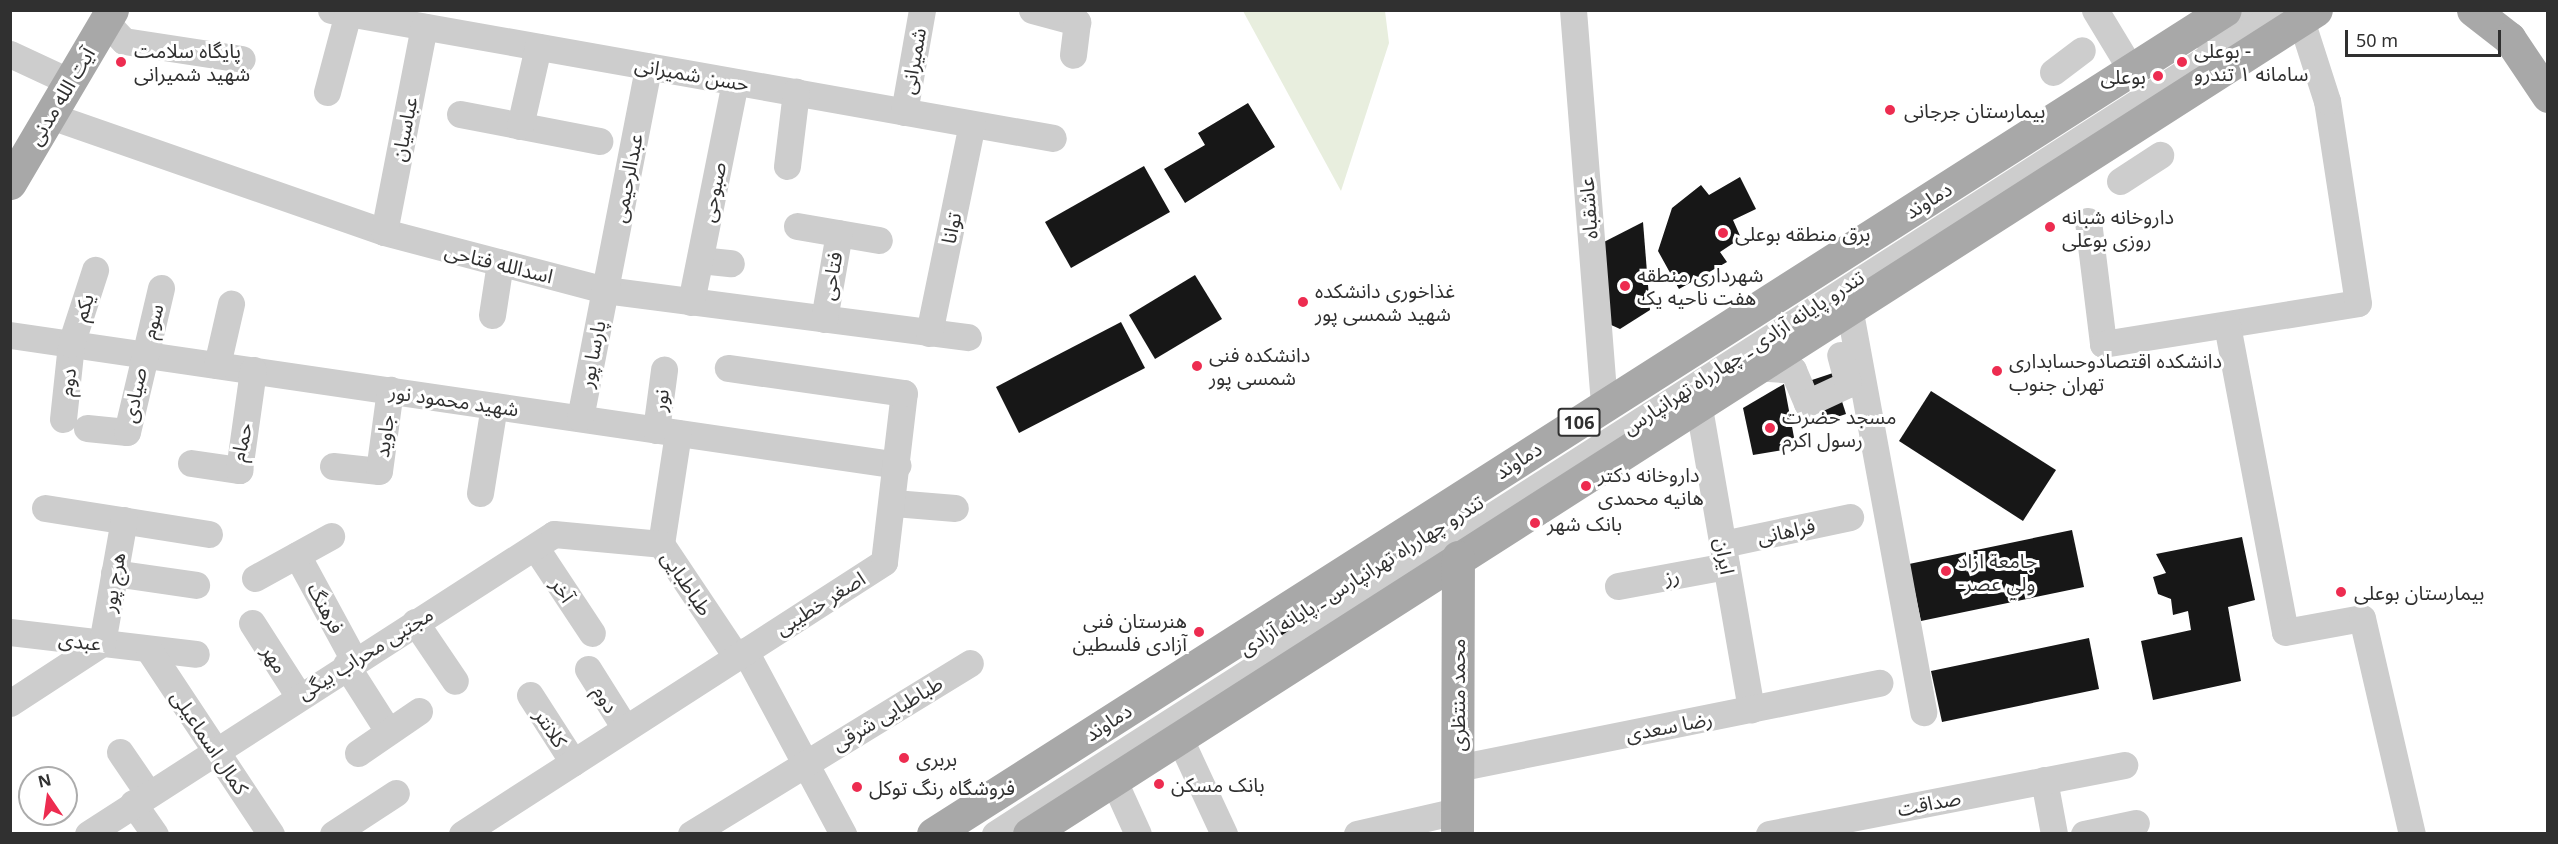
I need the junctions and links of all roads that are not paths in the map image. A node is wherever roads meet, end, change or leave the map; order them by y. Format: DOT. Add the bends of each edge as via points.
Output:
graph roads {
  1 [pos="922,10"];
  2 [pos="1032,10"];
  3 [pos="1573,10"];
  4 [pos="2095,10"];
  5 [pos="2225,10"];
  6 [pos="2252,10"];
  7 [pos="2473,10"];
  8 [pos="339,12"];
  9 [pos="2300,14"];
  10 [pos="109,16"];
  11 [pos="438,23"];
  12 [pos="538,47"];
  13 [pos="2082,50"];
  14 [pos="10,54"];
  15 [pos="1072,55"];
  16 [pos="242,59"];
  17 [pos="648,67"];
  18 [pos="2132,71"];
  19 [pos="2053,72"];
  20 [pos="68,81"];
  21 [pos="735,82"];
  22 [pos="327,92"];
  23 [pos="796,92"];
  24 [pos="2547,96"];
  25 [pos="904,112"];
  26 [pos="460,114"];
  27 [pos="48,115"];
  28 [pos="972,124"];
  29 [pos="520,126"];
  30 [pos="1053,138"];
  31 [pos="599,141"];
  32 [pos="2160,155"];
  33 [pos="787,166"];
  34 [pos="2120,181"];
  35 [pos="10,183"];
  36 [pos="2088,221"];
  37 [pos="797,226"];
  38 [pos="384,232"];
  39 [pos="839,233"];
  40 [pos="879,240"];
  41 [pos="699,260"];
  42 [pos="500,263"];
  43 [pos="731,263"];
  44 [pos="95,270"];
  45 [pos="161,288"];
  46 [pos="605,290"];
  47 [pos="691,302"];
  48 [pos="231,304"];
  49 [pos="1849,307"];
  50 [pos="492,315"];
  51 [pos="824,319"];
  52 [pos="2227,325"];
  53 [pos="930,333"];
  54 [pos="10,335"];
  55 [pos="968,337"];
  56 [pos="71,344"];
  57 [pos="142,354"];
  58 [pos="217,365"];
  59 [pos="1754,367"];
  60 [pos="728,368"];
  61 [pos="253,370"];
  62 [pos="664,370"];
  63 [pos="390,390"];
  64 [pos="1698,402"];
  65 [pos="494,406"];
  66 [pos="1604,406"];
  67 [pos="579,418"];
  68 [pos="75,424"];
  69 [pos="667,431"];
  70 [pos="191,463"];
  71 [pos="898,465"];
  72 [pos="333,466"];
  73 [pos="480,493"];
  74 [pos="894,503"];
  75 [pos="45,508"];
  76 [pos="955,508"];
  77 [pos="1850,517"];
  78 [pos="124,520"];
  79 [pos="209,534"];
  80 [pos="331,536"];
  81 [pos="661,544"];
  82 [pos="535,547"];
  83 [pos="297,555"];
  84 [pos="1724,555"];
  85 [pos="1458,557"];
  86 [pos="114,573"];
  87 [pos="255,578"];
  88 [pos="196,585"];
  89 [pos="1618,586"];
  90 [pos="415,622"];
  91 [pos="252,623"];
  92 [pos="10,632"];
  93 [pos="592,633"];
  94 [pos="102,644"];
  95 [pos="149,650"];
  96 [pos="741,653"];
  97 [pos="196,654"];
  98 [pos="350,663"];
  99 [pos="970,663"];
  100 [pos="588,669"];
  101 [pos="455,681"];
  102 [pos="1880,683"];
  103 [pos="298,695"];
  104 [pos="530,695"];
  105 [pos="10,703"];
  106 [pos="1751,709"];
  107 [pos="419,711"];
  108 [pos="1923,712"];
  109 [pos="625,728"];
  110 [pos="388,731"];
  111 [pos="1179,737"];
  112 [pos="215,749"];
  113 [pos="120,752"];
  114 [pos="358,753"];
  115 [pos="573,762"];
  116 [pos="805,763"];
  117 [pos="2124,765"];
  118 [pos="1457,768"];
  119 [pos="1113,779"];
  120 [pos="2044,780"];
  121 [pos="396,793"];
  122 [pos="141,798"];
  123 [pos="1457,822"];
  124 [pos="2136,822"];
  125 [pos="1814,829"];
  126 [pos="88,834"];
  127 [pos="154,834"];
  128 [pos="271,834"];
  129 [pos="333,834"];
  130 [pos="462,834"];
  131 [pos="691,834"];
  132 [pos="843,834"];
  133 [pos="933,834"];
  134 [pos="958,834"];
  135 [pos="995,834"];
  136 [pos="1029,834"];
  137 [pos="1137,834"];
  138 [pos="1224,834"];
  139 [pos="1357,834"];
  140 [pos="1769,834"];
  141 [pos="2054,834"];
  142 [pos="2084,834"];
  143 [pos="2412,834"];
  1 -- 25 [label="street, شمیرانی"];
  2 -- 15 [label="street" via="1077,22"];
  3 -- 66 [label="street, عاشقباه"];
  4 -- 18 [label="street"];
  5 -- 18 [label="main road, دماوند / 106"];
  6 -- 134 [label="street, تندرو چهارراه تهرانپارس ـ پایانه آزادی"];
  7 -- 24 [label="main road" via="2509,38"];
  8 -- 11 [label="street, حسن شمیرانی"];
  8 -- 22 [label="street"];
  9 -- 49 [label="main road, 106"];
  9 -- 52 [label="street" via="2327,101 2358,303"];
  9 -- 135 [label="street, تندرو پایانه آزادی ـ چهارراه تهرانپارس"];
  10 -- 16 [label="street" via="124,41"];
  10 -- 20 [label="main road, آیت الله مدنی"];
  11 -- 12 [label="street, حسن شمیرانی"];
  11 -- 38 [label="street, عباسیان"];
  12 -- 17 [label="street, حسن شمیرانی"];
  12 -- 29 [label="street"];
  13 -- 19 [label="street"];
  14 -- 20 [label="street"];
  17 -- 21 [label="street, حسن شمیرانی"];
  17 -- 46 [label="street, عبدالرحیمی"];
  18 -- 66 [label="main road, دماوند / 106"];
  20 -- 27 [label="main road, آیت الله مدنی"];
  21 -- 23 [label="street, حسن شمیرانی"];
  21 -- 41 [label="street, صبوحی"];
  23 -- 25 [label="street, حسن شمیرانی"];
  23 -- 33 [label="street"];
  25 -- 28 [label="street, حسن شمیرانی"];
  26 -- 29 [label="street"];
  27 -- 35 [label="main road, آیت الله مدنی"];
  27 -- 38 [label="street, اسدالله فتاحی"];
  28 -- 30 [label="street, حسن شمیرانی"];
  28 -- 53 [label="street, توانا"];
  29 -- 31 [label="street"];
  32 -- 34 [label="street"];
  36 -- 52 [label="street" via="2103,344"];
  37 -- 39 [label="street"];
  38 -- 42 [label="street, اسدالله فتاحی"];
  39 -- 40 [label="street"];
  39 -- 51 [label="street, فتاحی"];
  41 -- 43 [label="street"];
  41 -- 47 [label="street, صبوحی"];
  42 -- 46 [label="street, اسدالله فتاحی"];
  42 -- 50 [label="street"];
  44 -- 56 [label="street, یکم"];
  45 -- 57 [label="street, سوم"];
  46 -- 47 [label="street, اسدالله فتاحی"];
  46 -- 67 [label="street, پارسا پور"];
  47 -- 51 [label="street, اسدالله فتاحی"];
  48 -- 58 [label="street"];
  49 -- 59 [label="main road, 106"];
  49 -- 59 [label="street" via="1839,351 1848,384 1807,403 1793,370"];
  49 -- 108 [label="street"];
  51 -- 53 [label="street, اسدالله فتاحی"];
  52 -- 143 [label="street" via="2285,632 2362,618"];
  53 -- 55 [label="street, اسدالله فتاحی"];
  54 -- 56 [label="street, شهید محمود نور"];
  56 -- 57 [label="street, شهید محمود نور"];
  56 -- 68 [label="street, دوم"];
  57 -- 58 [label="street, شهید محمود نور"];
  57 -- 68 [label="street, صیادی" via="127,432"];
  58 -- 61 [label="street, شهید محمود نور"];
  59 -- 64 [label="main road, 106"];
  60 -- 71 [label="street, اصغر خطیبی" via="904,393"];
  61 -- 63 [label="street, شهید محمود نور"];
  61 -- 70 [label="street, حمام" via="238,470"];
  62 -- 69 [label="street, نور"];
  63 -- 65 [label="street, شهید محمود نور"];
  63 -- 72 [label="street, جاوید" via="379,471"];
  64 -- 84 [label="street, ایران"];
  64 -- 85 [label="main road, 106"];
  65 -- 67 [label="street, شهید محمود نور"];
  65 -- 73 [label="street"];
  66 -- 133 [label="main road, دماوند / 106"];
  67 -- 69 [label="street, شهید محمود نور"];
  69 -- 71 [label="street, شهید محمود نور"];
  69 -- 81 [label="street, طباطبایی"];
  71 -- 74 [label="street, اصغر خطیبی"];
  74 -- 76 [label="street"];
  74 -- 96 [label="street, اصغر خطیبی" via="884,562"];
  75 -- 78 [label="street"];
  77 -- 84 [label="street, فراهانی"];
  78 -- 79 [label="street"];
  78 -- 86 [label="street, هرج پور"];
  80 -- 83 [label="street"];
  81 -- 82 [label="street, مجتبی محراب بیگی" via="554,534"];
  81 -- 96 [label="street, طباطبایی"];
  82 -- 90 [label="street, مجتبی محراب بیگی"];
  82 -- 93 [label="street, آخر"];
  83 -- 87 [label="street"];
  83 -- 98 [label="street, فرهنگ"];
  84 -- 89 [label="street, رز"];
  84 -- 106 [label="street, ایران"];
  85 -- 111 [label="main road, 106"];
  85 -- 118 [label="main road, محمد منتظری"];
  86 -- 88 [label="street"];
  86 -- 94 [label="street, هرج پور"];
  90 -- 98 [label="street, مجتبی محراب بیگی"];
  90 -- 101 [label="street"];
  91 -- 103 [label="street, مهر"];
  92 -- 94 [label="street, عبدی"];
  94 -- 95 [label="street, عبدی"];
  94 -- 105 [label="street"];
  95 -- 97 [label="street, عبدی"];
  95 -- 112 [label="street, کمال اسماعیلی"];
  96 -- 109 [label="street, اصغر خطیبی"];
  96 -- 116 [label="street, طباطبایی"];
  98 -- 103 [label="street, مجتبی محراب بیگی"];
  98 -- 110 [label="street"];
  99 -- 116 [label="street, طباطبایی شرقی"];
  100 -- 109 [label="street, دوم"];
  102 -- 106 [label="street, رضا سعدی"];
  103 -- 112 [label="street, مجتبی محراب بیگی"];
  104 -- 115 [label="street, کلانتر"];
  106 -- 118 [label="street, رضا سعدی"];
  107 -- 110 [label="street"];
  109 -- 115 [label="street, اصغر خطیبی"];
  110 -- 114 [label="street"];
  111 -- 119 [label="main road, 106"];
  111 -- 138 [label="street"];
  112 -- 122 [label="street, مجتبی محراب بیگی"];
  112 -- 128 [label="street, کمال اسماعیلی"];
  113 -- 122 [label="street"];
  115 -- 130 [label="street, اصغر خطیبی"];
  116 -- 131 [label="street, طباطبایی شرقی"];
  116 -- 132 [label="street, طباطبایی"];
  117 -- 120 [label="street, صداقت"];
  118 -- 123 [label="main road, محمد منتظری"];
  119 -- 136 [label="main road, 106"];
  119 -- 137 [label="street"];
  120 -- 125 [label="street, صداقت"];
  120 -- 141 [label="street"];
  121 -- 129 [label="street"];
  122 -- 126 [label="street, مجتبی محراب بیگی"];
  122 -- 127 [label="street"];
  123 -- 139 [label="street"];
  124 -- 142 [label="street"];
  125 -- 140 [label="street, صداقت"];
}
